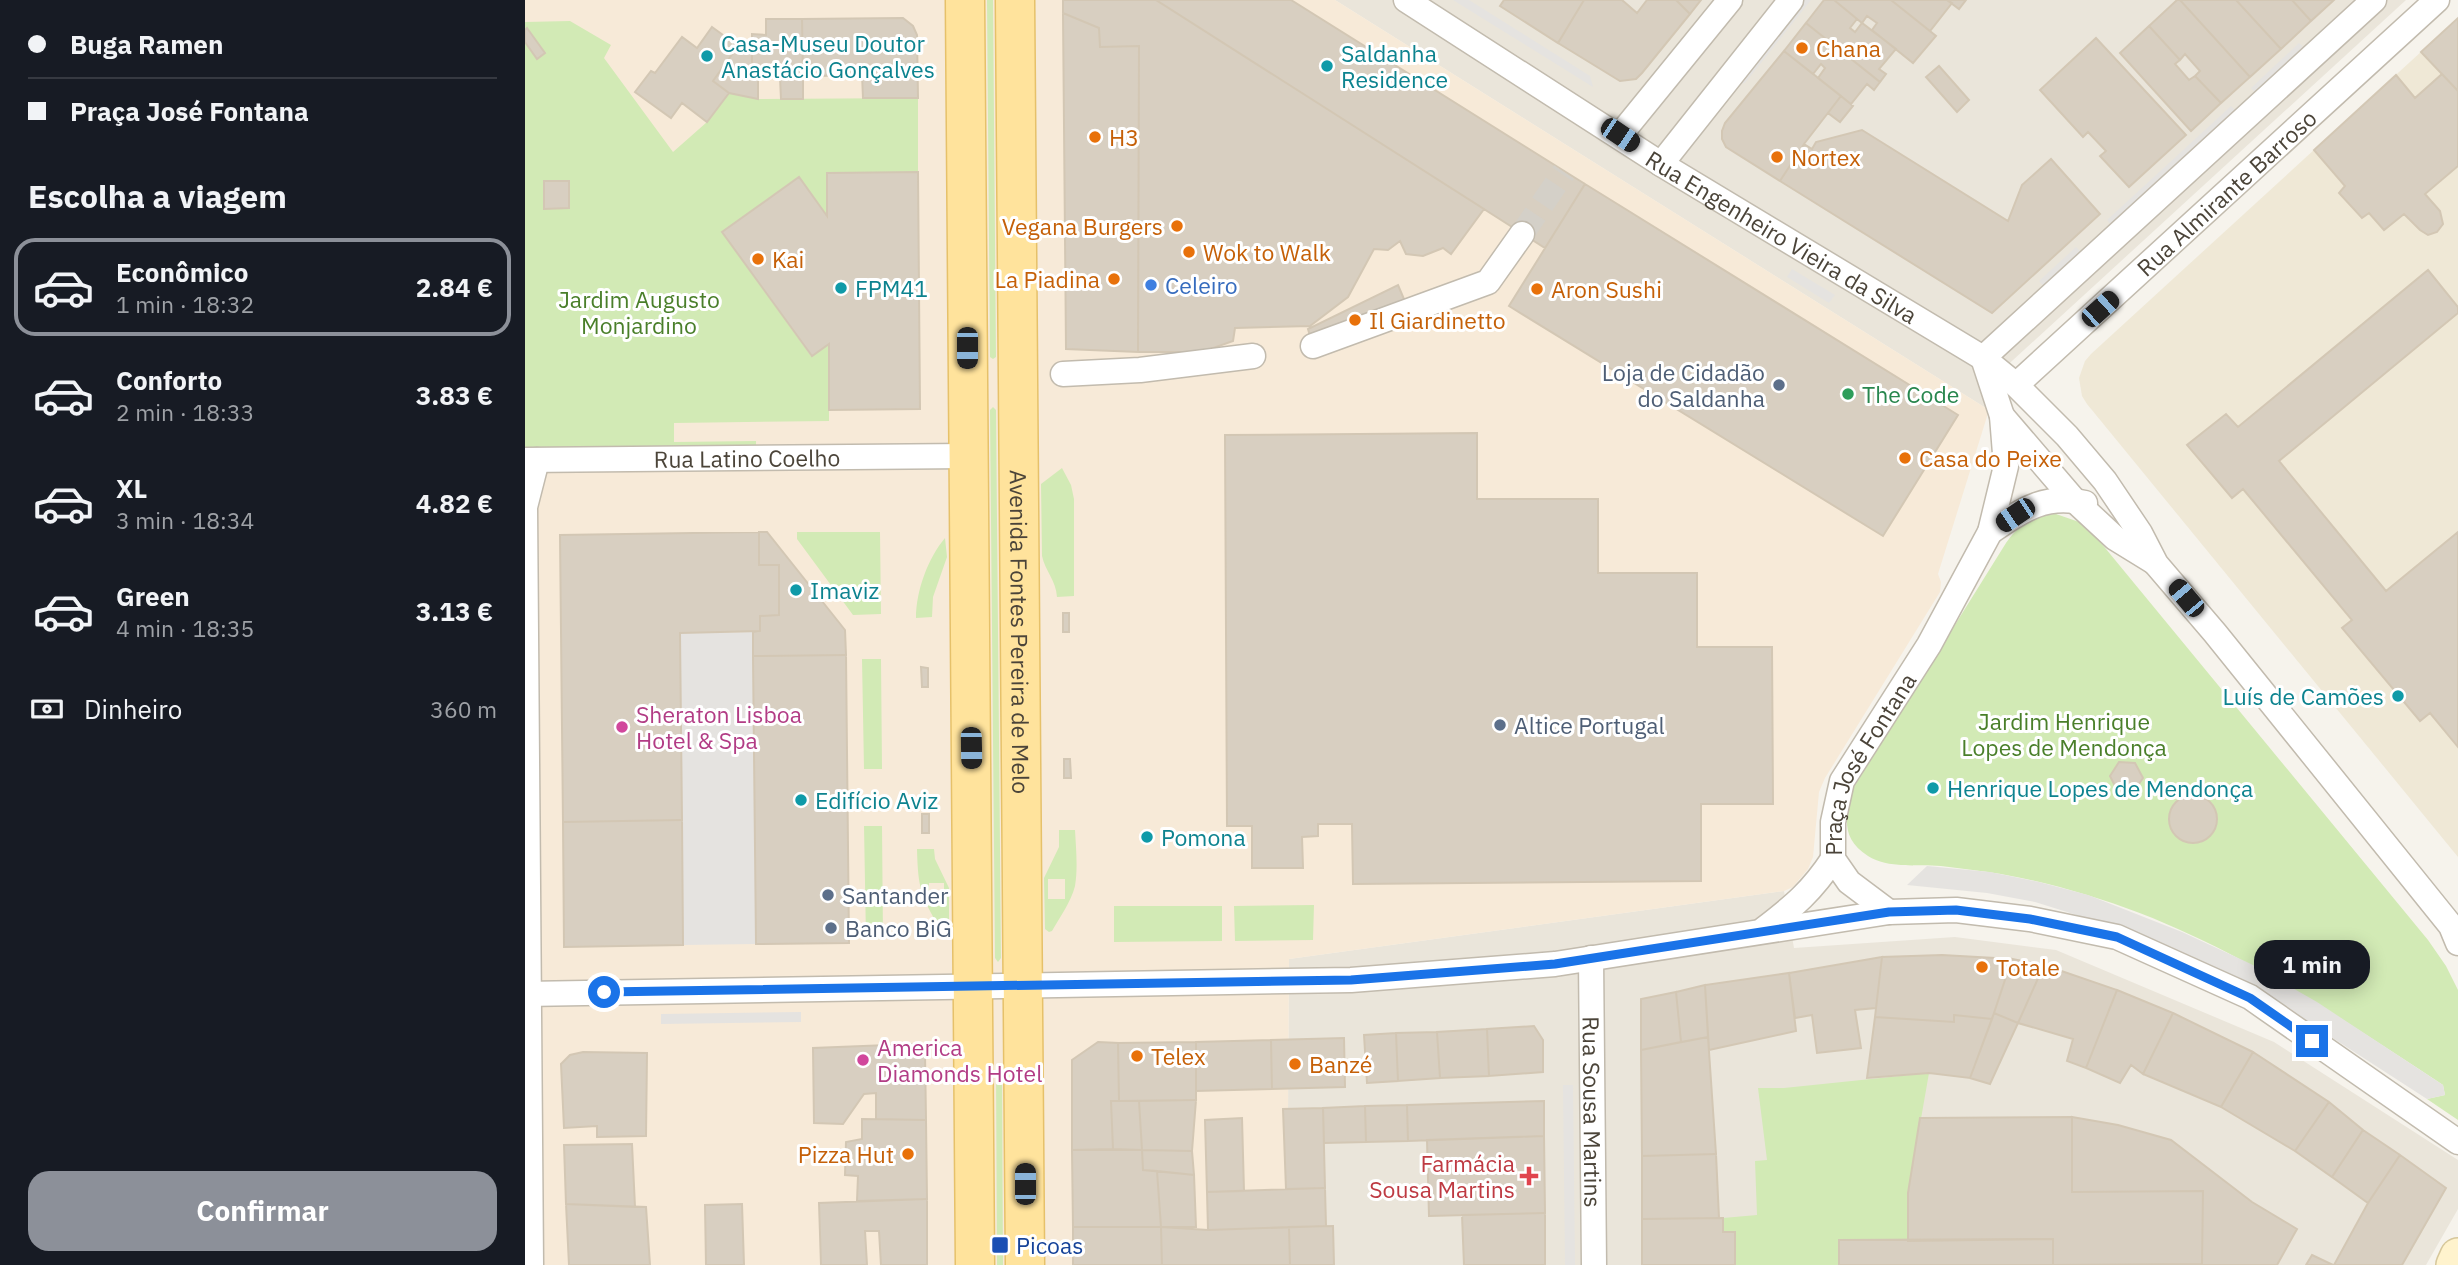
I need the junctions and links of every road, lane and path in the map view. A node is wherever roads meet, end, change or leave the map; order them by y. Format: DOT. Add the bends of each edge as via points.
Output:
graph roads {
  1 [pos="965,0"];
  2 [pos="1015,0"];
  3 [pos="1406,0"];
  4 [pos="1730,0"];
  5 [pos="1791,0"];
  6 [pos="2374,0"];
  7 [pos="2437,0"];
  8 [pos="1620,135"];
  9 [pos="1661,164"];
  10 [pos="1522,234"];
  11 [pos="1313,346"];
  12 [pos="1253,356"];
  13 [pos="1983,358"];
  14 [pos="1063,374"];
  15 [pos="2016,386"];
  16 [pos="2002,416"];
  17 [pos="968,456"];
  18 [pos="531,460"];
  19 [pos="2074,500"];
  20 [pos="525,507"];
  21 [pos="1990,532"];
  22 [pos="2140,533"];
  23 [pos="2156,564"];
  24 [pos="1833,859"];
  25 [pos="1889,912"];
  26 [pos="1760,931"];
  27 [pos="2456,934"];
  28 [pos="1591,958"];
  29 [pos="1023,986"];
  30 [pos="973,987"];
  31 [pos="527,994"];
  32 [pos="2458,1142"];
  33 [pos="2458,1256"];
  34 [pos="531,1265"];
  35 [pos="975,1265"];
  36 [pos="1025,1265"];
  37 [pos="1594,1265"];
  38 [pos="2454,1265"];
  1 -- 17 [label="main road"];
  2 -- 29 [label="main road, Avenida Fontes Pereira de Melo"];
  3 -- 8 [label="street, Rua Engenheiro Vieira da Silva"];
  4 -- 8 [label="street"];
  5 -- 9 [label="street"];
  6 -- 13 [label="street, Rua Almirante Barroso"];
  7 -- 15 [label="street, Rua Almirante Barroso"];
  8 -- 9 [label="street, Rua Engenheiro Vieira da Silva"];
  9 -- 13 [label="street, Rua Engenheiro Vieira da Silva"];
  10 -- 11 [label="street" via="1488,282"];
  12 -- 14 [label="street"];
  13 -- 15 [label="street, Rua Engenheiro Vieira da Silva"];
  13 -- 16 [label="street, Praça José Fontana"];
  15 -- 22 [label="street, Praça José Fontana" via="2105,481"];
  16 -- 19 [label="street, Praça José Fontana"];
  16 -- 21 [label="street, Praça José Fontana" via="2006,466"];
  17 -- 18 [label="street, Rua Latino Coelho"];
  17 -- 30 [label="main road"];
  18 -- 20 [label="street"];
  19 -- 21 [label="street, Praça José Fontana" via="2039,503"];
  19 -- 22 [label="street, Praça José Fontana" via="2092,505"];
  19 -- 23 [label="street, Praça José Fontana" via="2115,538"];
  20 -- 31 [label="street"];
  21 -- 24 [label="street, Praça José Fontana" via="1929,645 1842,781 1833,822"];
  22 -- 23 [label="street, Praça José Fontana"];
  23 -- 27 [label="street, Praça José Fontana"];
  24 -- 25 [label="street, Praça José Fontana" via="1849,882"];
  24 -- 26 [label="street" via="1799,902"];
  25 -- 26 [label="street"];
  25 -- 32 [label="street" via="1956,910 2117,937 2250,998"];
  26 -- 28 [label="street"];
  28 -- 29 [label="street" via="1351,980"];
  28 -- 37 [label="street, Rua Sousa Martins"];
  29 -- 30 [label="street"];
  29 -- 36 [label="main road, Avenida Fontes Pereira de Melo"];
  30 -- 31 [label="street"];
  30 -- 35 [label="main road"];
  31 -- 34 [label="street"];
  33 -- 38 [label="street"];
}
